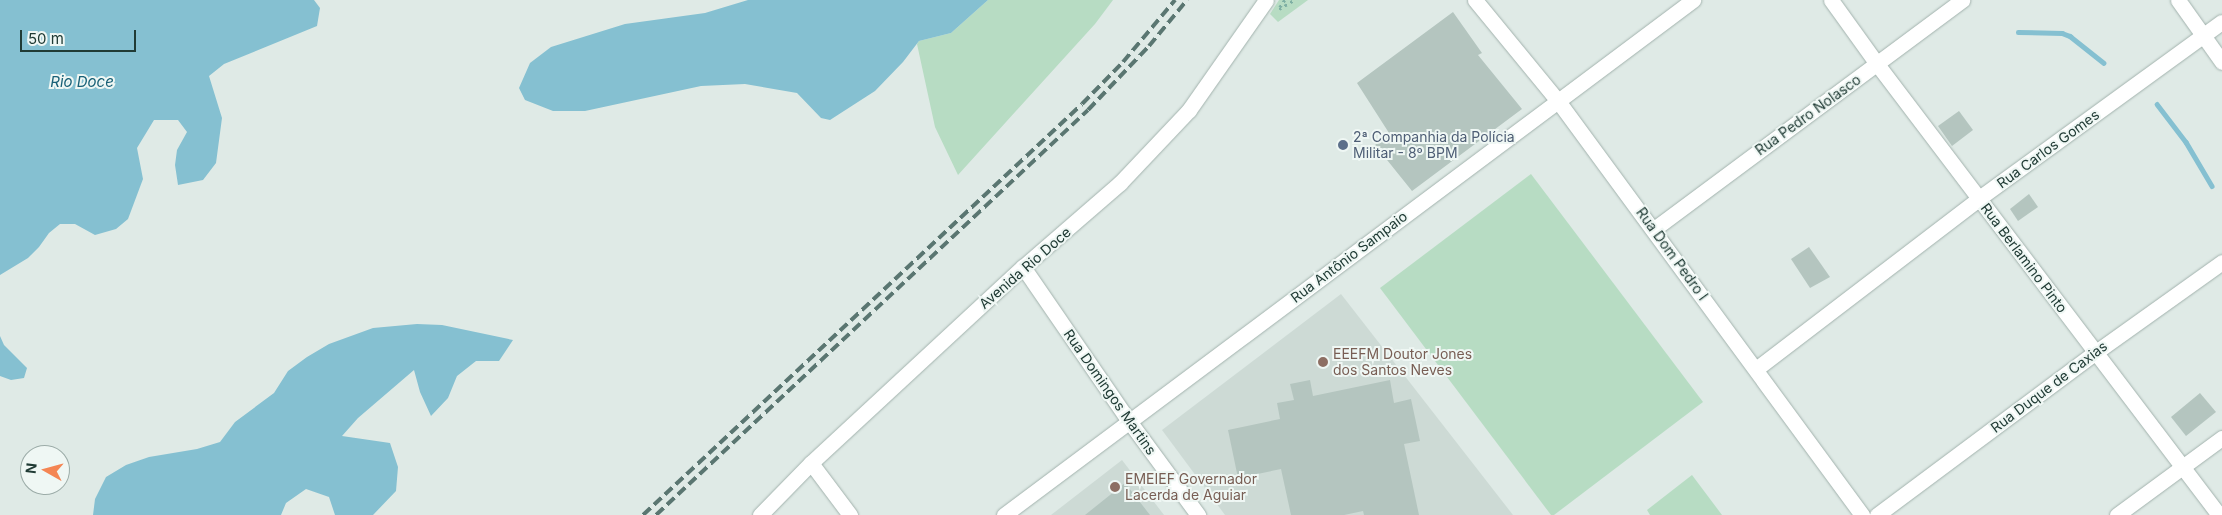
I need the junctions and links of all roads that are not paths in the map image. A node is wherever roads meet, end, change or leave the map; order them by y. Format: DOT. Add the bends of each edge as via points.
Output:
graph roads {
  1 [pos="1266,0"];
  2 [pos="1474,0"];
  3 [pos="1693,0"];
  4 [pos="1831,0"];
  5 [pos="1962,0"];
  6 [pos="2178,0"];
  7 [pos="2222,22"];
  8 [pos="2204,36"];
  9 [pos="2222,62"];
  10 [pos="1877,64"];
  11 [pos="1558,101"];
  12 [pos="1978,199"];
  13 [pos="1654,229"];
  14 [pos="2222,262"];
  15 [pos="1023,267"];
  16 [pos="2096,352"];
  17 [pos="1756,369"];
  18 [pos="1129,421"];
  19 [pos="2222,438"];
  20 [pos="810,463"];
  21 [pos="2184,466"];
  22 [pos="760,515"];
  23 [pos="850,515"];
  24 [pos="1004,515"];
  25 [pos="1198,515"];
  26 [pos="1862,515"];
  27 [pos="1877,515"];
  28 [pos="2117,515"];
  29 [pos="2219,515"];
  1 -- 15 [label="street, Avenida Rio Doce" via="1189,110 1120,183"];
  2 -- 11 [label="street, Rua Dom Pedro I"];
  3 -- 11 [label="street, Rua Antônio Sampaio"];
  4 -- 10 [label="street, Rua Berlamino Pinto"];
  5 -- 10 [label="street, Rua Pedro Nolasco"];
  6 -- 8 [label="street"];
  7 -- 8 [label="street, Rua Carlos Gomes"];
  8 -- 9 [label="street"];
  8 -- 12 [label="street, Rua Carlos Gomes"];
  10 -- 12 [label="street, Rua Berlamino Pinto"];
  10 -- 13 [label="street, Rua Pedro Nolasco"];
  11 -- 13 [label="street, Rua Dom Pedro I"];
  11 -- 18 [label="street, Rua Antônio Sampaio"];
  12 -- 16 [label="street, Rua Berlamino Pinto"];
  12 -- 17 [label="street, Rua Carlos Gomes"];
  13 -- 17 [label="street, Rua Dom Pedro I"];
  14 -- 16 [label="street, Rua Duque de Caxias"];
  15 -- 18 [label="street, Rua Domingos Martins"];
  15 -- 20 [label="street, Avenida Rio Doce"];
  16 -- 21 [label="street, Rua Berlamino Pinto"];
  16 -- 27 [label="street, Rua Duque de Caxias"];
  17 -- 26 [label="street, Rua Dom Pedro I"];
  18 -- 24 [label="street, Rua Antônio Sampaio"];
  18 -- 25 [label="street, Rua Domingos Martins"];
  19 -- 21 [label="street"];
  20 -- 22 [label="street, Avenida Rio Doce"];
  20 -- 23 [label="street"];
  21 -- 28 [label="street"];
  21 -- 29 [label="street, Rua Berlamino Pinto"];
}
